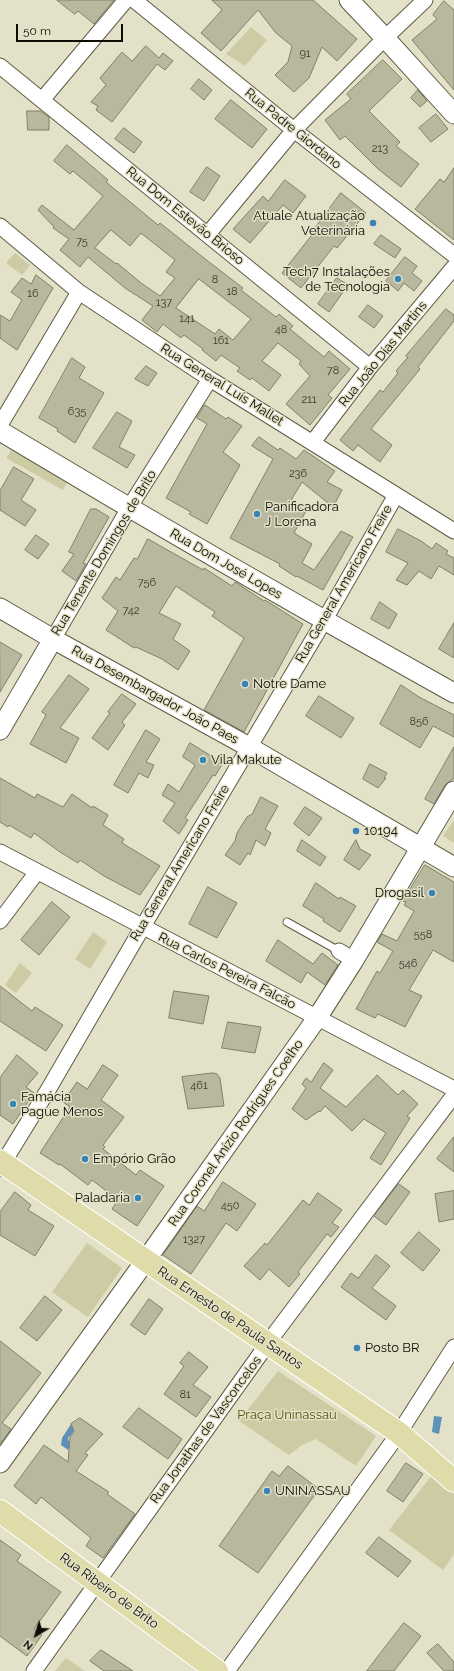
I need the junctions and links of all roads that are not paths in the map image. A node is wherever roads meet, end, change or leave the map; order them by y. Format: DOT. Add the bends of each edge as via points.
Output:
graph roads {
  1 [pos="126,0"];
  2 [pos="134,0"];
  3 [pos="349,0"];
  4 [pos="425,0"];
  5 [pos="385,38"];
  6 [pos="0,66"];
  7 [pos="42,100"];
  8 [pos="454,114"];
  9 [pos="294,130"];
  10 [pos="0,226"];
  11 [pos="208,234"];
  12 [pos="454,256"];
  13 [pos="454,267"];
  14 [pos="79,292"];
  15 [pos="370,367"];
  16 [pos="210,378"];
  17 [pos="0,425"];
  18 [pos="0,431"];
  19 [pos="313,442"];
  20 [pos="396,495"];
  21 [pos="130,508"];
  22 [pos="453,529"];
  23 [pos="0,608"];
  24 [pos="324,621"];
  25 [pos="53,639"];
  26 [pos="454,693"];
  27 [pos="0,730"];
  28 [pos="249,747"];
  29 [pos="454,791"];
  30 [pos="420,848"];
  31 [pos="0,852"];
  32 [pos="454,867"];
  33 [pos="37,872"];
  34 [pos="0,921"];
  35 [pos="287,922"];
  36 [pos="142,928"];
  37 [pos="346,956"];
  38 [pos="317,1018"];
  39 [pos="454,1089"];
  40 [pos="454,1095"];
  41 [pos="1,1164"];
  42 [pos="146,1260"];
  43 [pos="268,1344"];
  44 [pos="454,1347"];
  45 [pos="399,1433"];
  46 [pos="0,1463"];
  47 [pos="454,1481"];
  48 [pos="0,1511"];
  49 [pos="96,1582"];
  50 [pos="34,1671"];
  51 [pos="218,1671"];
  52 [pos="227,1671"];
  1 -- 7 [label="street"];
  2 -- 9 [label="street, Rua Padre Giordano"];
  3 -- 5 [label="street"];
  4 -- 5 [label="street"];
  5 -- 8 [label="street"];
  5 -- 9 [label="street"];
  6 -- 7 [label="street, Rua Dom Estevão Brioso"];
  7 -- 11 [label="street, Rua Dom Estevão Brioso"];
  9 -- 11 [label="street"];
  9 -- 12 [label="street, Rua Padre Giordano"];
  10 -- 14 [label="street, Rua General Luís Mallet"];
  11 -- 15 [label="street, Rua Dom Estevão Brioso"];
  13 -- 15 [label="street, Rua João Dias Martins"];
  14 -- 16 [label="street, Rua General Luís Mallet"];
  14 -- 17 [label="street"];
  15 -- 19 [label="street, Rua João Dias Martins"];
  16 -- 19 [label="street, Rua General Luís Mallet"];
  16 -- 21 [label="street, Rua Tenente Domingos de Brito"];
  18 -- 21 [label="street, Rua Dom José Lopes"];
  19 -- 20 [label="street, Rua General Luís Mallet"];
  20 -- 22 [label="street, Rua General Luís Mallet"];
  20 -- 24 [label="street, Rua General Americano Freire"];
  21 -- 24 [label="street, Rua Dom José Lopes"];
  21 -- 25 [label="street, Rua Tenente Domingos de Brito"];
  23 -- 25 [label="street, Rua Desembargador João Paes"];
  24 -- 26 [label="street, Rua Dom José Lopes"];
  24 -- 28 [label="street, Rua General Americano Freire"];
  25 -- 27 [label="street, Rua Tenente Domingos de Brito"];
  25 -- 28 [label="street, Rua Desembargador João Paes"];
  28 -- 30 [label="street, Rua Desembargador João Paes"];
  28 -- 36 [label="street, Rua General Americano Freire"];
  29 -- 30 [label="street, Rua Coronel Anízio Rodrigues Coelho"];
  30 -- 32 [label="street, Rua Desembargador João Paes"];
  30 -- 37 [label="street, Rua Coronel Anízio Rodrigues Coelho"];
  31 -- 33 [label="street, Rua Carlos Pereira Falcão"];
  33 -- 34 [label="street"];
  33 -- 36 [label="street, Rua Carlos Pereira Falcão"];
  35 -- 37 [label="lane"];
  36 -- 38 [label="street, Rua Carlos Pereira Falcão"];
  36 -- 41 [label="street, Rua General Americano Freire" via="48,1090"];
  37 -- 38 [label="street, Rua Coronel Anízio Rodrigues Coelho"];
  38 -- 39 [label="street, Rua Carlos Pereira Falcão"];
  38 -- 42 [label="street, Rua Coronel Anízio Rodrigues Coelho"];
  40 -- 43 [label="street, Rua Jonathas de Vasconcelos"];
  41 -- 42 [label="main road, Rua Ernesto de Paula Santos"];
  42 -- 43 [label="main road, Rua Ernesto de Paula Santos"];
  42 -- 46 [label="street, Rua Coronel Anízio Rodrigues Coelho"];
  43 -- 45 [label="main road, Rua Ernesto de Paula Santos"];
  43 -- 49 [label="street, Rua Jonathas de Vasconcelos"];
  44 -- 45 [label="street"];
  45 -- 47 [label="main road, Rua Ernesto de Paula Santos"];
  45 -- 52 [label="street"];
  48 -- 49 [label="main road, Rua Ribeiro de Brito"];
  49 -- 50 [label="street, Rua Jonathas de Vasconcelos"];
  49 -- 51 [label="main road, Rua Ribeiro de Brito"];
}
